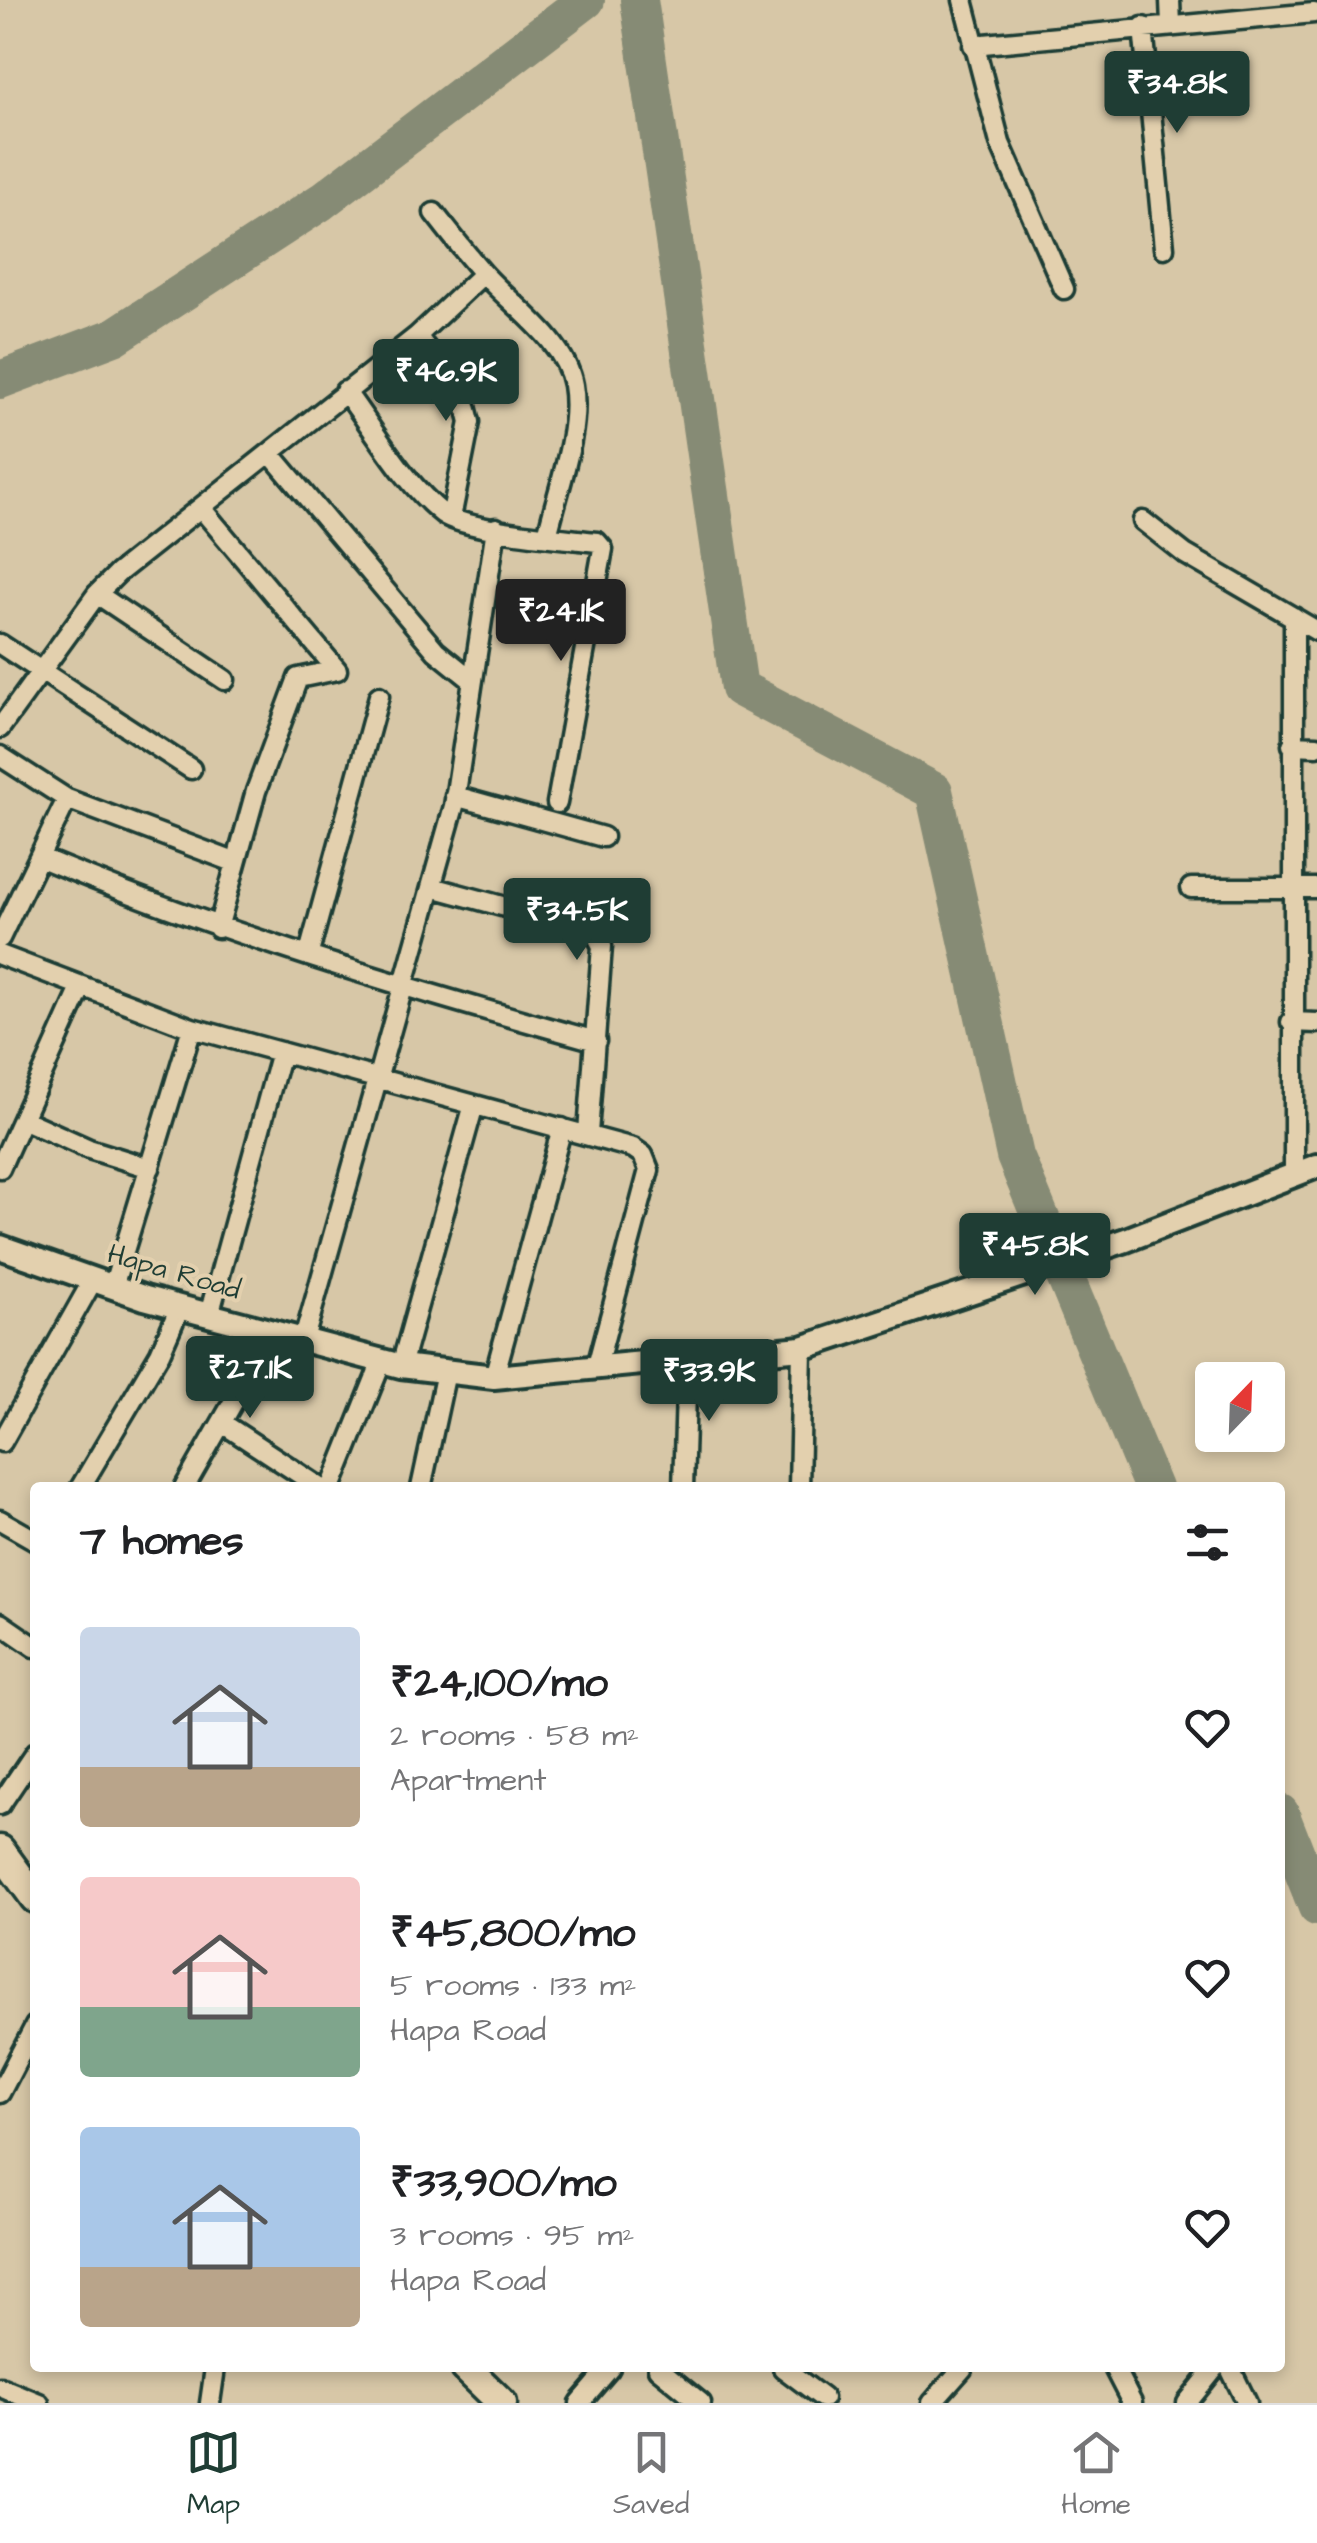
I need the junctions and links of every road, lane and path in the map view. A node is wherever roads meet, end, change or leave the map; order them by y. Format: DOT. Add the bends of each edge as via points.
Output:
graph roads {
  1 [pos="963,0"];
  2 [pos="1170,0"];
  3 [pos="1314,13"];
  4 [pos="1171,25"];
  5 [pos="1143,27"];
  6 [pos="973,45"];
  7 [pos="434,213"];
  8 [pos="1164,248"];
  9 [pos="484,274"];
  10 [pos="1064,289"];
  11 [pos="417,336"];
  12 [pos="345,392"];
  13 [pos="270,452"];
  14 [pos="202,508"];
  15 [pos="451,518"];
  16 [pos="1142,521"];
  17 [pos="496,528"];
  18 [pos="547,536"];
  19 [pos="97,594"];
  20 [pos="1294,618"];
  21 [pos="1317,631"];
  22 [pos="0,644"];
  23 [pos="38,672"];
  24 [pos="225,680"];
  25 [pos="473,680"];
  26 [pos="379,696"];
  27 [pos="0,728"];
  28 [pos="1292,745"];
  29 [pos="1317,746"];
  30 [pos="0,756"];
  31 [pos="191,769"];
  32 [pos="455,796"];
  33 [pos="67,799"];
  34 [pos="557,802"];
  35 [pos="603,837"];
  36 [pos="39,858"];
  37 [pos="234,862"];
  38 [pos="432,887"];
  39 [pos="1191,888"];
  40 [pos="1292,888"];
  41 [pos="1317,888"];
  42 [pos="218,928"];
  43 [pos="0,938"];
  44 [pos="308,953"];
  45 [pos="0,955"];
  46 [pos="81,988"];
  47 [pos="403,988"];
  48 [pos="1291,1022"];
  49 [pos="1317,1022"];
  50 [pos="192,1028"];
  51 [pos="596,1041"];
  52 [pos="280,1052"];
  53 [pos="376,1076"];
  54 [pos="474,1108"];
  55 [pos="22,1119"];
  56 [pos="562,1128"];
  57 [pos="588,1133"];
  58 [pos="0,1168"];
  59 [pos="150,1168"];
  60 [pos="1306,1169"];
  61 [pos="2,1254"];
  62 [pos="103,1284"];
  63 [pos="180,1308"];
  64 [pos="209,1315"];
  65 [pos="274,1331"];
  66 [pos="304,1339"];
  67 [pos="802,1348"];
  68 [pos="688,1360"];
  69 [pos="392,1364"];
  70 [pos="597,1366"];
  71 [pos="446,1372"];
  72 [pos="494,1377"];
  73 [pos="222,1422"];
  74 [pos="2,1442"];
  75 [pos="84,1482"];
  76 [pos="187,1482"];
  77 [pos="311,1482"];
  78 [pos="334,1482"];
  79 [pos="422,1482"];
  80 [pos="684,1482"];
  81 [pos="799,1482"];
  82 [pos="0,1520"];
  83 [pos="30,1537"];
  84 [pos="0,1623"];
  85 [pos="30,1643"];
  86 [pos="30,1760"];
  87 [pos="0,1805"];
  88 [pos="2,1861"];
  89 [pos="30,1892"];
  90 [pos="30,2036"];
  91 [pos="0,2093"];
  92 [pos="214,2372"];
  93 [pos="470,2372"];
  94 [pos="607,2372"];
  95 [pos="663,2372"];
  96 [pos="788,2372"];
  97 [pos="959,2372"];
  98 [pos="1116,2372"];
  99 [pos="1213,2372"];
  100 [pos="1232,2372"];
  101 [pos="5,2394"];
  102 [pos="823,2398"];
  103 [pos="40,2403"];
  104 [pos="210,2403"];
  105 [pos="502,2403"];
  106 [pos="580,2403"];
  107 [pos="701,2403"];
  108 [pos="932,2403"];
  109 [pos="1132,2403"];
  110 [pos="1187,2403"];
  111 [pos="1246,2403"];
  1 -- 6 [label="street"];
  2 -- 4 [label="street"];
  3 -- 4 [label="street"];
  4 -- 5 [label="street"];
  5 -- 6 [label="street"];
  5 -- 8 [label="street"];
  6 -- 10 [label="street" via="1000,143"];
  7 -- 9 [label="street"];
  9 -- 11 [label="street"];
  9 -- 18 [label="street" via="559,352 574,389"];
  11 -- 12 [label="street"];
  11 -- 15 [label="street" via="464,398 470,422"];
  12 -- 13 [label="street"];
  12 -- 15 [label="street" via="419,489"];
  13 -- 14 [label="street"];
  13 -- 25 [label="street" via="436,651"];
  14 -- 19 [label="street"];
  14 -- 37 [label="street" via="337,670 298,678"];
  15 -- 17 [label="street"];
  16 -- 20 [label="street"];
  17 -- 18 [label="street"];
  17 -- 25 [label="street"];
  18 -- 34 [label="street" via="597,542 604,552"];
  19 -- 23 [label="street"];
  19 -- 24 [label="street"];
  20 -- 21 [label="street"];
  20 -- 28 [label="street"];
  22 -- 23 [label="street"];
  23 -- 27 [label="street"];
  23 -- 31 [label="street"];
  25 -- 32 [label="street"];
  26 -- 44 [label="street"];
  28 -- 29 [label="street"];
  28 -- 40 [label="street"];
  30 -- 33 [label="street"];
  32 -- 35 [label="street"];
  32 -- 38 [label="street"];
  33 -- 36 [label="street"];
  33 -- 37 [label="street"];
  36 -- 42 [label="street"];
  36 -- 43 [label="street"];
  37 -- 42 [label="street"];
  38 -- 47 [label="street"];
  38 -- 51 [label="street" via="594,932 602,946"];
  39 -- 40 [label="street"];
  40 -- 41 [label="street"];
  40 -- 48 [label="street"];
  42 -- 44 [label="street"];
  44 -- 47 [label="street"];
  45 -- 46 [label="street"];
  46 -- 50 [label="street"];
  46 -- 55 [label="street"];
  47 -- 51 [label="street"];
  47 -- 53 [label="street"];
  48 -- 49 [label="street"];
  48 -- 60 [label="street"];
  50 -- 52 [label="street"];
  50 -- 59 [label="street"];
  51 -- 57 [label="street"];
  52 -- 53 [label="street"];
  52 -- 64 [label="street"];
  53 -- 54 [label="street"];
  53 -- 66 [label="street"];
  54 -- 56 [label="street"];
  54 -- 69 [label="street"];
  55 -- 58 [label="street"];
  55 -- 59 [label="street"];
  56 -- 57 [label="street"];
  56 -- 72 [label="street"];
  57 -- 70 [label="street" via="633,1148 649,1170"];
  59 -- 62 [label="street"];
  60 -- 67 [label="street, Hapa Road" via="1126,1240"];
  61 -- 62 [label="street, Hapa Road"];
  62 -- 63 [label="street, Hapa Road"];
  62 -- 74 [label="street"];
  63 -- 64 [label="street, Hapa Road"];
  63 -- 75 [label="street"];
  64 -- 65 [label="street, Hapa Road"];
  65 -- 66 [label="street, Hapa Road"];
  65 -- 73 [label="street"];
  66 -- 69 [label="street, Hapa Road"];
  67 -- 68 [label="street, Hapa Road"];
  67 -- 81 [label="street"];
  68 -- 70 [label="street, Hapa Road"];
  68 -- 80 [label="street"];
  69 -- 71 [label="street, Hapa Road"];
  69 -- 78 [label="street"];
  70 -- 72 [label="street, Hapa Road"];
  71 -- 72 [label="street, Hapa Road"];
  71 -- 79 [label="street"];
  73 -- 76 [label="street"];
  73 -- 77 [label="street"];
  82 -- 83 [label="street"];
  84 -- 85 [label="street"];
  86 -- 87 [label="street"];
  88 -- 89 [label="main road"];
  90 -- 91 [label="street"];
  92 -- 104 [label="street"];
  93 -- 105 [label="main road"];
  94 -- 106 [label="street"];
  95 -- 107 [label="street"];
  96 -- 102 [label="street"];
  97 -- 108 [label="street"];
  98 -- 109 [label="street"];
  99 -- 110 [label="street"];
  100 -- 111 [label="street"];
  101 -- 103 [label="street"];
}
